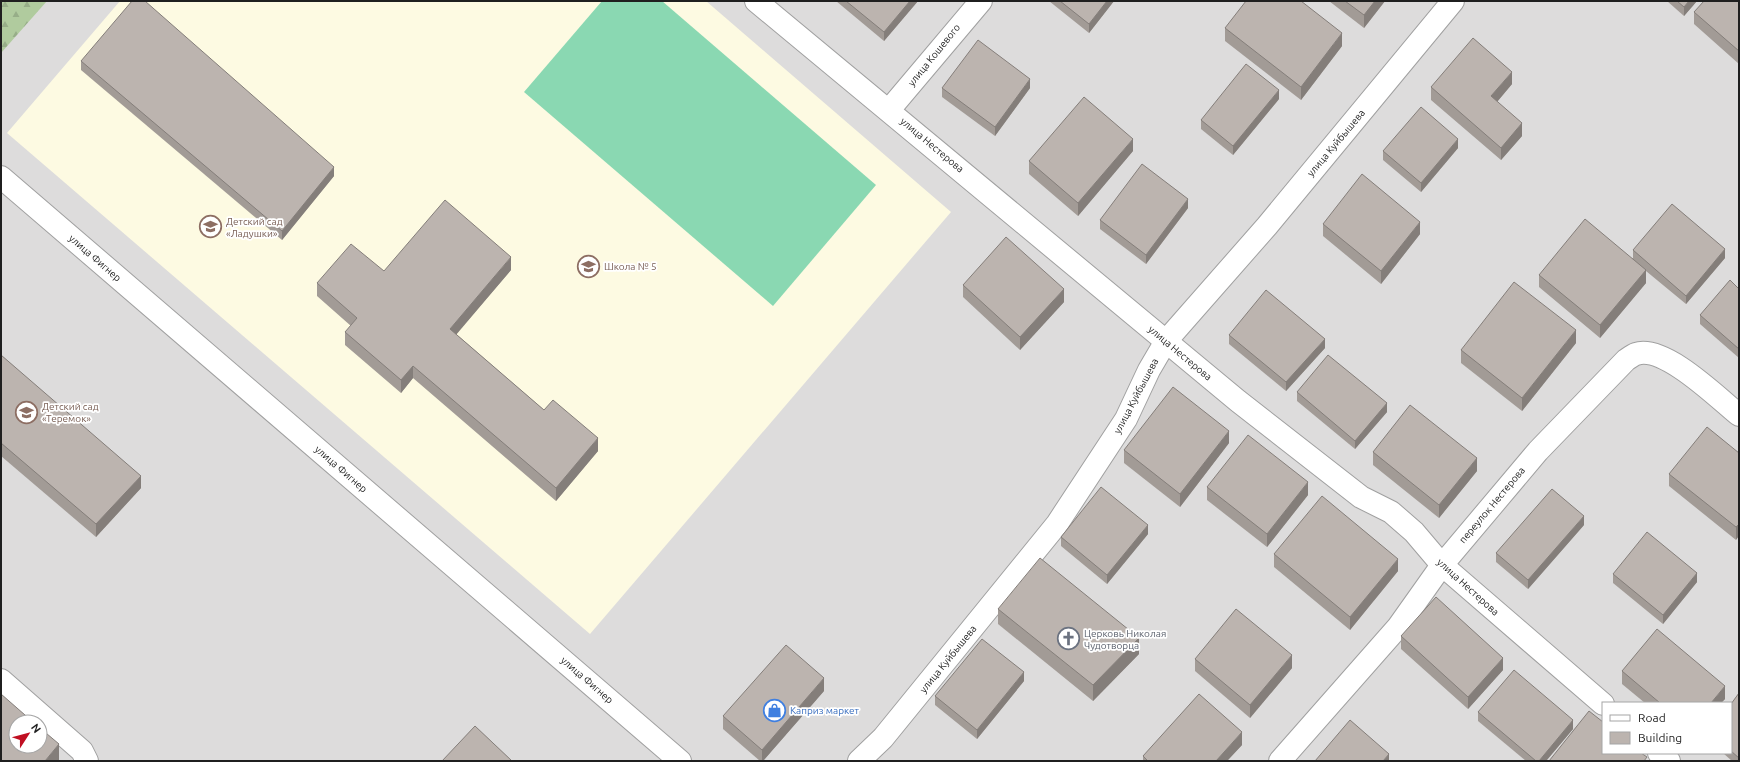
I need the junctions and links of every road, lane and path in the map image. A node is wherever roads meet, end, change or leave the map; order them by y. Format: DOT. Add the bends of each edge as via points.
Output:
graph roads {
  1 [pos="756,1"];
  2 [pos="981,1"];
  3 [pos="1453,1"];
  4 [pos="889,110"];
  5 [pos="1,177"];
  6 [pos="1166,341"];
  7 [pos="1739,415"];
  8 [pos="1442,565"];
  9 [pos="1,680"];
  10 [pos="1602,703"];
  11 [pos="1660,754"];
  12 [pos="87,761"];
  13 [pos="680,761"];
  14 [pos="859,761"];
  15 [pos="1280,761"];
  16 [pos="1669,761"];
  1 -- 4 [label="street, улица Нестерова"];
  2 -- 4 [label="street, улица Кошевого"];
  3 -- 6 [label="street, улица Куйбышева" via="1267,226"];
  4 -- 6 [label="street, улица Нестерова"];
  5 -- 13 [label="street, улица Фигнер"];
  6 -- 8 [label="street, улица Нестерова" via="1238,401 1361,496 1391,512 1414,532"];
  6 -- 14 [label="street, улица Куйбышева" via="1126,419 1057,524 883,738"];
  7 -- 8 [label="street, переулок Нестерова" via="1682,367 1656,355 1638,353 1626,360 1538,451"];
  8 -- 10 [label="street, улица Нестерова"];
  8 -- 15 [label="street, переулок Нестерова" via="1398,627"];
  9 -- 12 [label="street" via="82,751"];
  11 -- 16 [label="street"];
}
